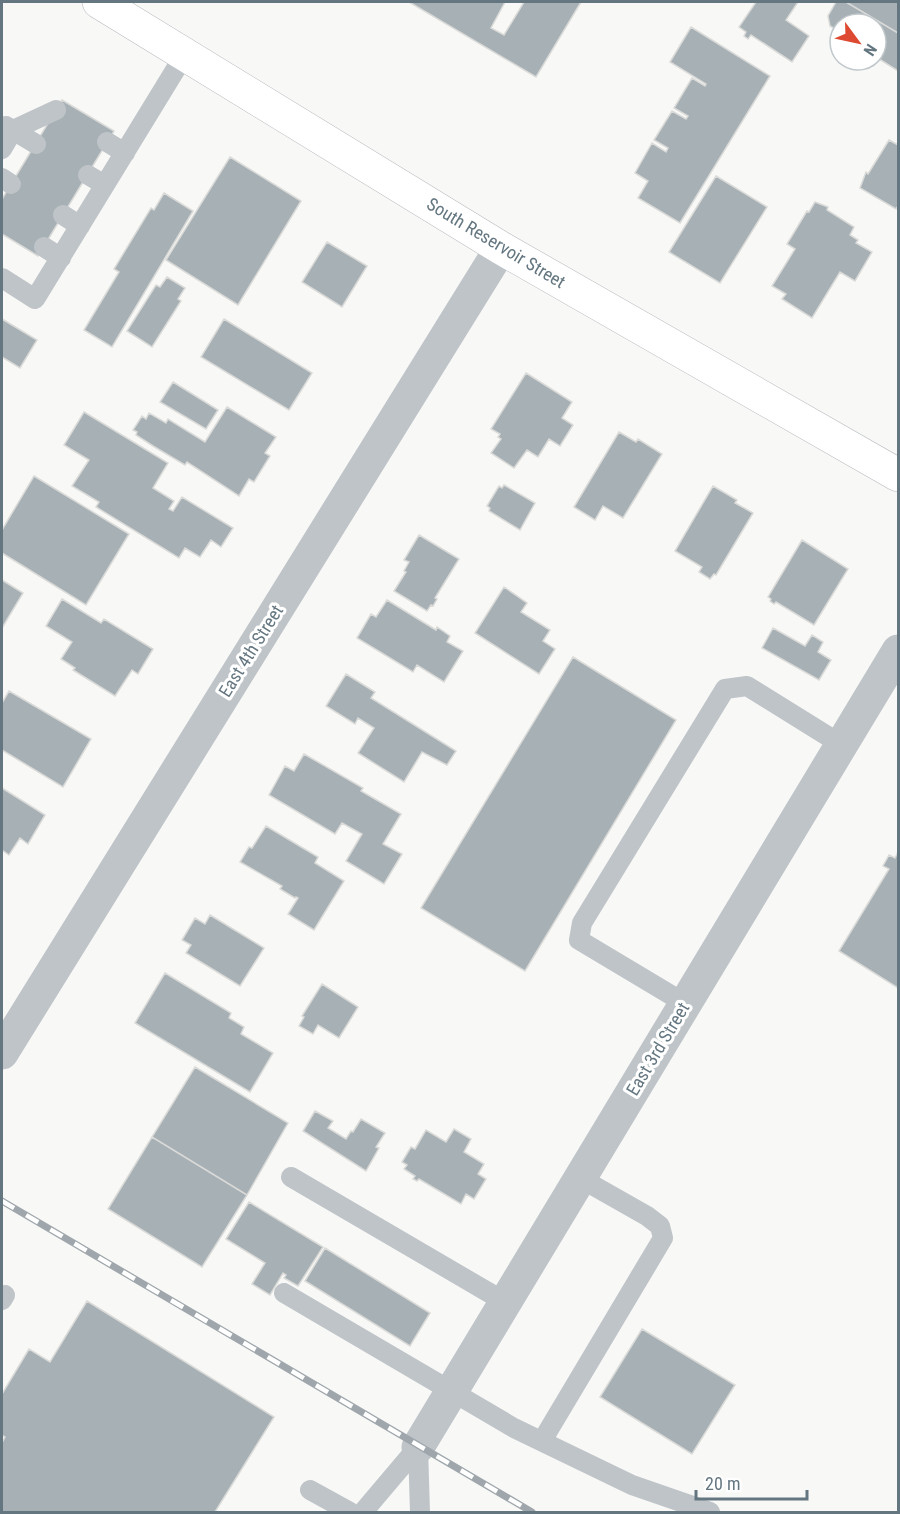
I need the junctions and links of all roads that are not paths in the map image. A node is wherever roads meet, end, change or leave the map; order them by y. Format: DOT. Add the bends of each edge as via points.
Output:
graph roads {
  1 [pos="99,2"];
  2 [pos="185,54"];
  3 [pos="56,111"];
  4 [pos="7,127"];
  5 [pos="107,142"];
  6 [pos="36,144"];
  7 [pos="2,149"];
  8 [pos="125,153"];
  9 [pos="87,175"];
  10 [pos="105,185"];
  11 [pos="63,215"];
  12 [pos="80,226"];
  13 [pos="44,247"];
  14 [pos="501,248"];
  15 [pos="61,258"];
  16 [pos="2,278"];
  17 [pos="898,476"];
  18 [pos="898,651"];
  19 [pos="842,745"];
  20 [pos="686,1004"];
  21 [pos="2,1053"];
  22 [pos="291,1177"];
  23 [pos="580,1178"];
  24 [pos="284,1293"];
  25 [pos="505,1302"];
  26 [pos="452,1391"];
  27 [pos="542,1442"];
  28 [pos="418,1447"];
  29 [pos="310,1490"];
  30 [pos="350,1512"];
  31 [pos="363,1512"];
  32 [pos="420,1512"];
  33 [pos="710,1512"];
  1 -- 2 [label="main road, South Reservoir Street"];
  2 -- 8 [label="lane"];
  2 -- 14 [label="main road, South Reservoir Street"];
  3 -- 4 [label="lane"];
  4 -- 6 [label="lane"];
  4 -- 7 [label="lane"];
  5 -- 8 [label="lane"];
  8 -- 10 [label="lane"];
  9 -- 10 [label="lane"];
  10 -- 12 [label="lane"];
  11 -- 12 [label="lane"];
  12 -- 15 [label="lane"];
  13 -- 15 [label="lane"];
  14 -- 17 [label="main road, South Reservoir Street"];
  14 -- 21 [label="street, East 4th Street"];
  15 -- 16 [label="lane" via="35,299"];
  18 -- 19 [label="street, East 3rd Street"];
  19 -- 20 [label="street, East 3rd Street"];
  19 -- 20 [label="lane" via="747,686 725,689 582,923 579,940"];
  20 -- 23 [label="street, East 3rd Street"];
  22 -- 25 [label="lane"];
  23 -- 25 [label="street, East 3rd Street"];
  23 -- 27 [label="lane" via="647,1216 660,1226 663,1238"];
  24 -- 26 [label="lane"];
  25 -- 26 [label="street, East 3rd Street"];
  26 -- 27 [label="lane"];
  26 -- 28 [label="street, East 3rd Street"];
  27 -- 33 [label="lane" via="632,1485"];
  28 -- 31 [label="lane"];
  28 -- 32 [label="lane"];
  29 -- 30 [label="lane"];
}
